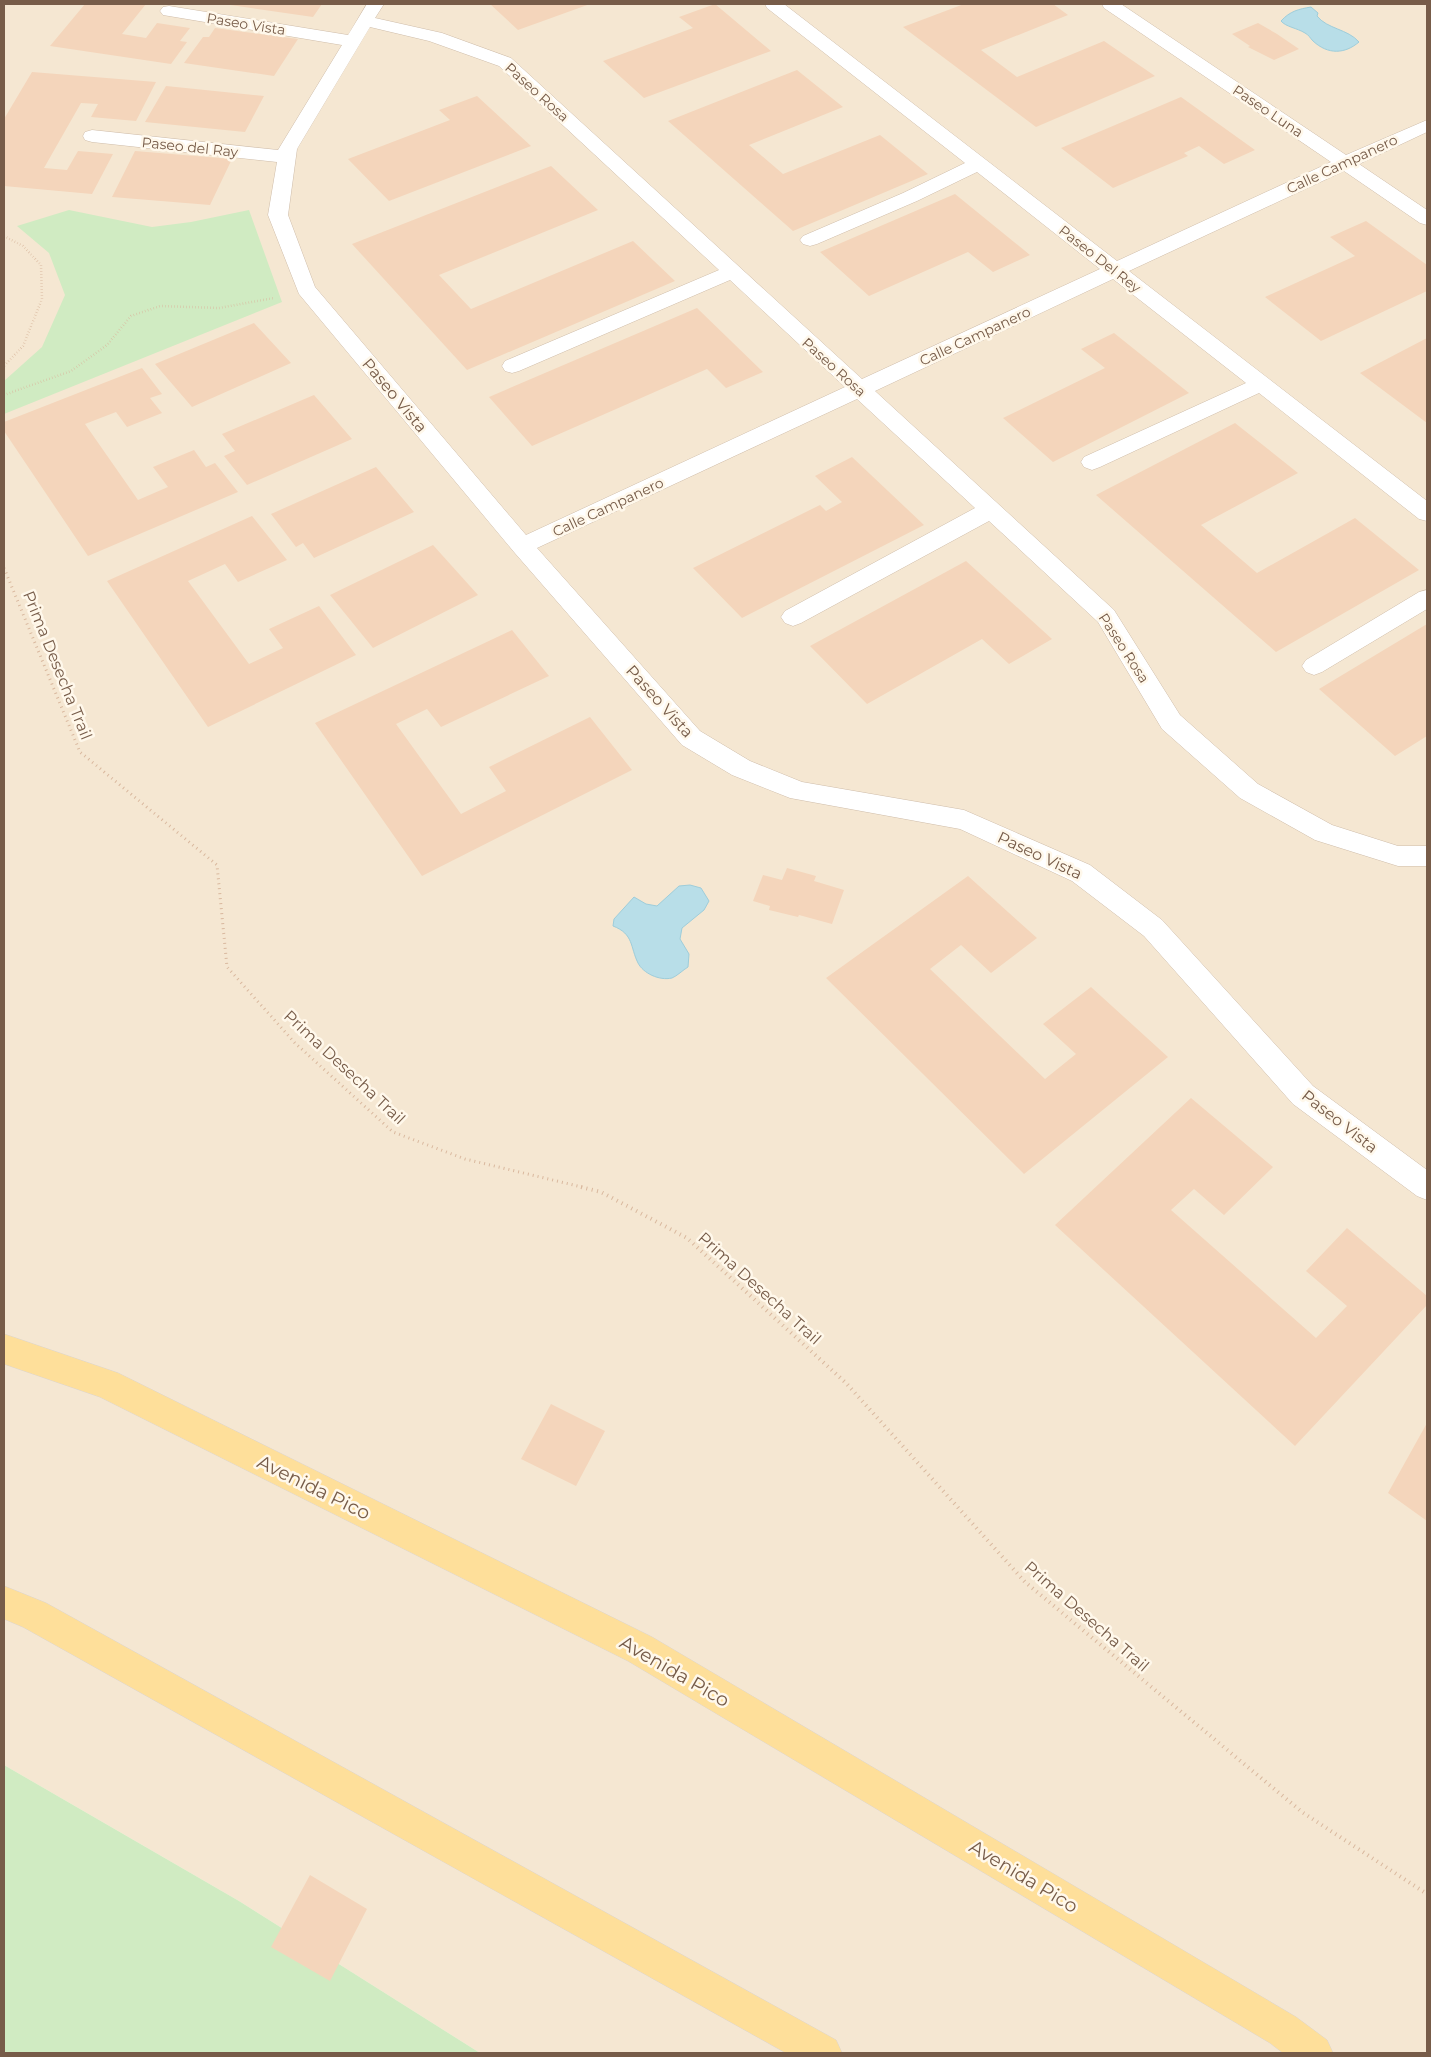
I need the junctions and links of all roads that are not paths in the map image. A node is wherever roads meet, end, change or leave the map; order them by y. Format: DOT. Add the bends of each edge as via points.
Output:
graph roads {
  1 [pos="774,4"];
  2 [pos="1110,4"];
  3 [pos="169,11"];
  4 [pos="364,22"];
  5 [pos="1427,124"];
  6 [pos="92,136"];
  7 [pos="287,157"];
  8 [pos="1344,163"];
  9 [pos="979,164"];
  10 [pos="1427,219"];
  11 [pos="810,240"];
  12 [pos="1114,269"];
  13 [pos="732,272"];
  14 [pos="512,366"];
  15 [pos="1261,384"];
  16 [pos="860,390"];
  17 [pos="1092,462"];
  18 [pos="990,510"];
  19 [pos="1427,513"];
  20 [pos="522,546"];
  21 [pos="1427,598"];
  22 [pos="793,617"];
  23 [pos="1314,666"];
  24 [pos="1427,856"];
  25 [pos="1427,1187"];
  26 [pos="4,1349"];
  27 [pos="4,1603"];
  28 [pos="823,2053"];
  29 [pos="1314,2053"];
  1 -- 9 [label="street, Paseo Del Rey"];
  2 -- 8 [label="street, Paseo Luna"];
  3 -- 4 [label="street, Paseo Vista"];
  4 -- 7 [label="street, Paseo Vista" via="288,149"];
  4 -- 13 [label="street, Paseo Rosa" via="402,27 455,42 505,62"];
  5 -- 8 [label="street, Calle Campanero"];
  6 -- 7 [label="street, Paseo del Ray"];
  7 -- 20 [label="street, Paseo Vista" via="278,215 306,289"];
  8 -- 10 [label="street, Paseo Luna"];
  8 -- 12 [label="street, Calle Campanero"];
  9 -- 11 [label="street"];
  9 -- 12 [label="street, Paseo Del Rey"];
  12 -- 15 [label="street, Paseo Del Rey"];
  12 -- 16 [label="street, Calle Campanero"];
  13 -- 14 [label="street"];
  13 -- 16 [label="street, Paseo Rosa"];
  15 -- 17 [label="street"];
  15 -- 19 [label="street, Paseo Del Rey"];
  16 -- 18 [label="street, Paseo Rosa"];
  16 -- 20 [label="street, Calle Campanero"];
  18 -- 22 [label="street"];
  18 -- 24 [label="street, Paseo Rosa" via="1106,616 1171,722 1249,790 1324,833 1398,856"];
  20 -- 25 [label="street, Paseo Vista" via="691,738 741,768 799,790 964,820 1082,873 1153,928 1303,1095"];
  21 -- 23 [label="street"];
  26 -- 29 [label="main road, Avenida Pico" via="106,1384 640,1649 1283,2030"];
  27 -- 28 [label="main road" via="34,1615"];
}
